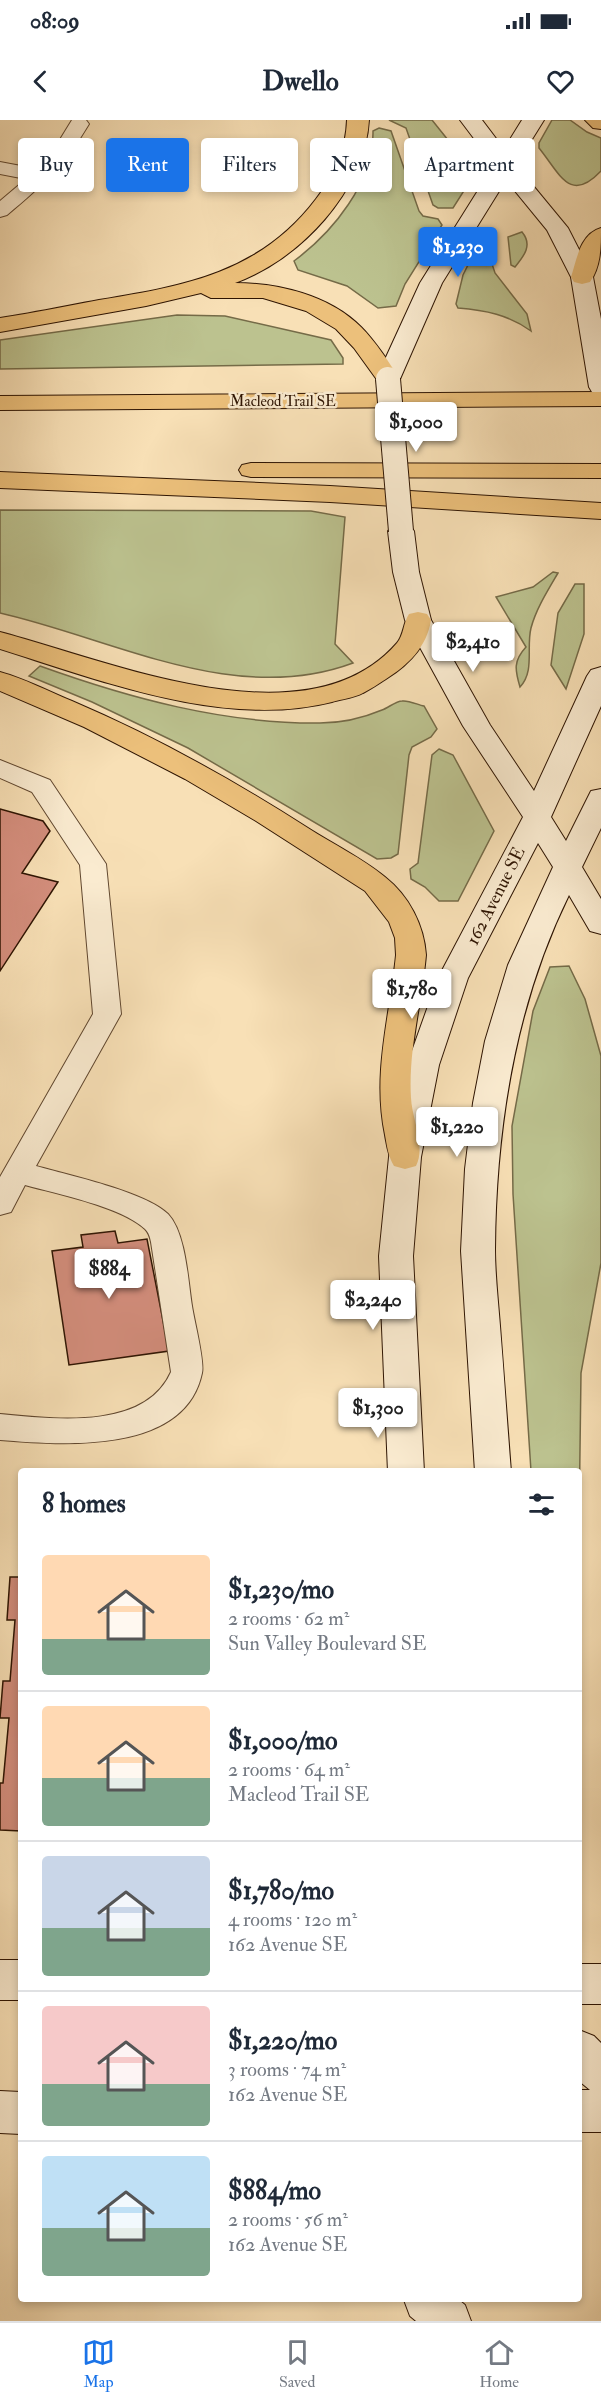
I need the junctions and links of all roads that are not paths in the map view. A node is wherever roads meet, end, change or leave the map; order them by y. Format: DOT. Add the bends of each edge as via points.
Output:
graph roads {
  1 [pos="357,120"];
  2 [pos="471,120"];
  3 [pos="533,120"];
  4 [pos="596,120"];
  5 [pos="79,123"];
  6 [pos="601,123"];
  7 [pos="70,138"];
  8 [pos="484,138"];
  9 [pos="521,138"];
  10 [pos="0,168"];
  11 [pos="18,171"];
  12 [pos="23,192"];
  13 [pos="487,192"];
  14 [pos="527,192"];
  15 [pos="0,211"];
  16 [pos="601,235"];
  17 [pos="582,277"];
  18 [pos="153,298"];
  19 [pos="0,326"];
  20 [pos="388,379"];
  21 [pos="601,387"];
  22 [pos="601,399"];
  23 [pos="0,403"];
  24 [pos="0,471"];
  25 [pos="601,471"];
  26 [pos="0,480"];
  27 [pos="601,511"];
  28 [pos="418,620"];
  29 [pos="0,640"];
  30 [pos="601,676"];
  31 [pos="0,681"];
  32 [pos="0,768"];
  33 [pos="601,798"];
  34 [pos="537,817"];
  35 [pos="568,867"];
  36 [pos="601,924"];
  37 [pos="405,1158"];
  38 [pos="11,1176"];
  39 [pos="0,1204"];
  40 [pos="403,1403"];
  41 [pos="0,1426"];
  42 [pos="385,1468"];
  43 [pos="406,1468"];
  44 [pos="494,1468"];
  45 [pos="0,1980"];
  46 [pos="18,1980"];
  47 [pos="582,1984"];
  48 [pos="601,1984"];
  49 [pos="582,2053"];
  50 [pos="601,2074"];
  51 [pos="582,2111"];
  52 [pos="601,2111"];
  53 [pos="0,2112"];
  54 [pos="18,2113"];
  55 [pos="428,2302"];
  56 [pos="456,2302"];
  57 [pos="449,2321"];
  58 [pos="458,2321"];
  1 -- 18 [label="highway" via="352,153 341,180 320,211 291,242 257,265 212,285"];
  2 -- 8 [label="main road"];
  3 -- 9 [label="main road"];
  4 -- 6 [label="highway"];
  5 -- 7 [label="lane"];
  10 -- 11 [label="lane"];
  12 -- 15 [label="lane"];
  13 -- 20 [label="main road" via="431,283"];
  14 -- 17 [label="main road" via="557,228"];
  16 -- 17 [label="highway" via="593,243"];
  17 -- 21 [label="main road"];
  18 -- 19 [label="highway"];
  18 -- 20 [label="highway" via="216,290 292,297 332,315 346,326"];
  20 -- 28 [label="main road, 162 Avenue SE, bridge" via="406,572"];
  22 -- 23 [label="highway, Macleod Trail SE"];
  24 -- 25 [label="highway"];
  26 -- 27 [label="highway" via="330,494"];
  28 -- 29 [label="highway" via="417,633 409,646 379,675 346,690 289,701 197,696"];
  28 -- 34 [label="main road, 162 Avenue SE" via="477,726"];
  30 -- 34 [label="main road, 162 Avenue SE"];
  31 -- 37 [label="highway" via="195,772 390,897 408,928 413,957 399,1032 395,1102"];
  32 -- 38 [label="lane" via="41,786 93,864 107,1014"];
  33 -- 35 [label="main road"];
  34 -- 35 [label="main road, 162 Avenue SE"];
  34 -- 37 [label="main road, 162 Avenue SE" via="453,978 423,1065"];
  35 -- 36 [label="main road, 162 Avenue SE"];
  35 -- 44 [label="main road" via="523,965 501,1041 489,1103 481,1169 478,1251"];
  37 -- 40 [label="main road, 162 Avenue SE" via="396,1256"];
  38 -- 39 [label="lane"];
  38 -- 41 [label="lane" via="118,1202 146,1214 159,1225 166,1242 187,1372 182,1389 170,1403 129,1425 29,1430"];
  40 -- 42 [label="main road"];
  40 -- 43 [label="main road, 162 Avenue SE"];
  45 -- 46 [label="main road"];
  47 -- 48 [label="main road"];
  49 -- 50 [label="main road"];
  51 -- 52 [label="main road"];
  53 -- 54 [label="main road"];
  55 -- 57 [label="main road"];
  56 -- 58 [label="main road"];
}
